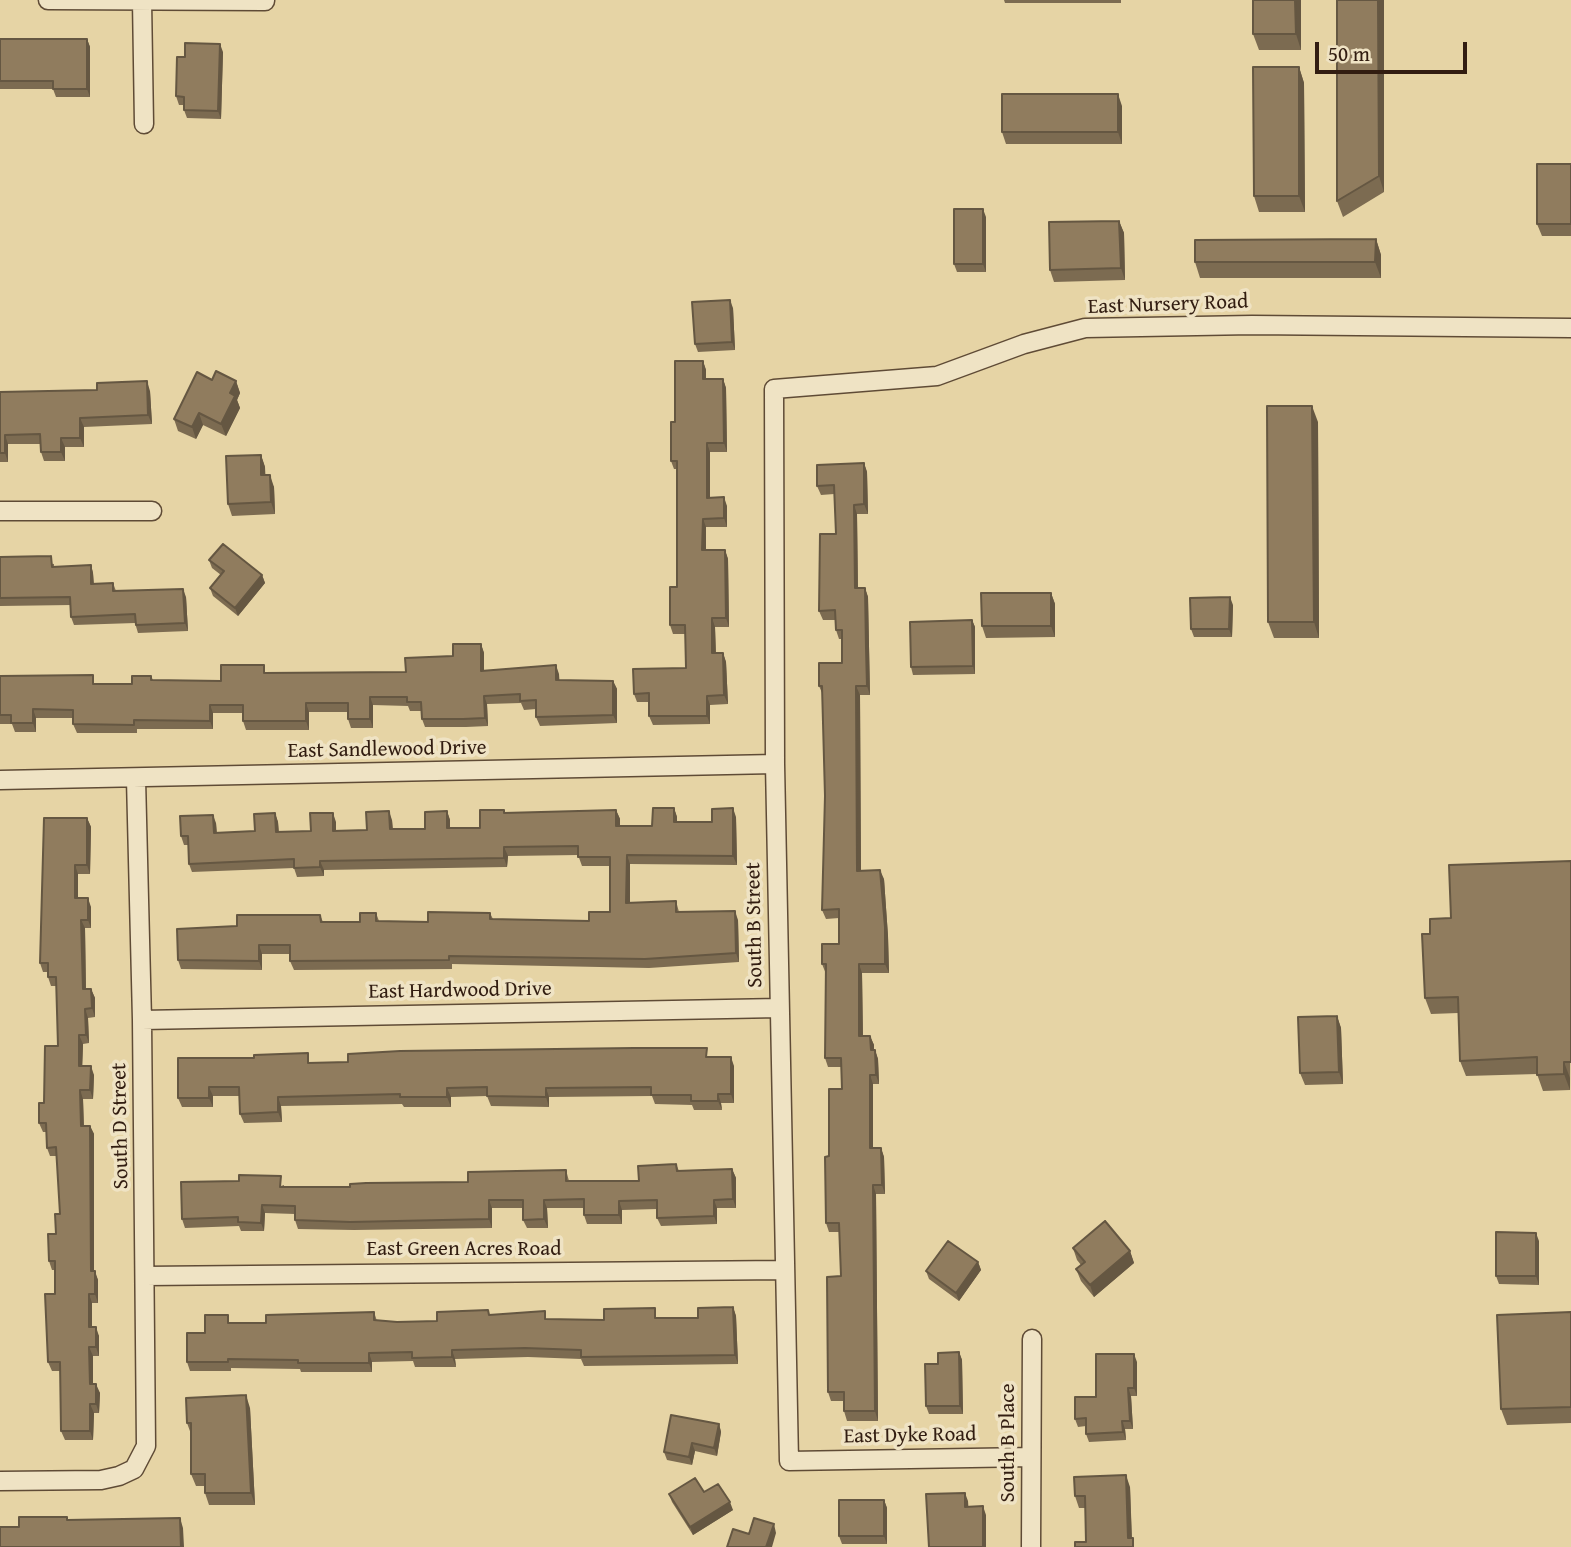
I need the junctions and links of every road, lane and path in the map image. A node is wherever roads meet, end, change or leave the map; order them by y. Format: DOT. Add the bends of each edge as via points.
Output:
graph roads {
  1 [pos="48,0"];
  2 [pos="142,0"];
  3 [pos="265,1"];
  4 [pos="144,124"];
  5 [pos="1571,328"];
  6 [pos="774,388"];
  7 [pos="152,511"];
  8 [pos="0,512"];
  9 [pos="775,764"];
  10 [pos="136,779"];
  11 [pos="0,780"];
  12 [pos="779,1008"];
  13 [pos="142,1020"];
  14 [pos="783,1270"];
  15 [pos="145,1276"];
  16 [pos="1032,1339"];
  17 [pos="1031,1457"];
  18 [pos="789,1461"];
  19 [pos="0,1481"];
  20 [pos="1031,1547"];
  1 -- 2 [label="street"];
  2 -- 3 [label="street"];
  2 -- 4 [label="street"];
  5 -- 6 [label="street, East Nursery Road" via="1085,328 1024,344 937,376"];
  6 -- 9 [label="street, South B Street"];
  7 -- 8 [label="street"];
  9 -- 10 [label="street, East Sandlewood Drive"];
  9 -- 12 [label="street, South B Street"];
  10 -- 11 [label="street, East Sandlewood Drive"];
  10 -- 13 [label="street, South D Street"];
  12 -- 13 [label="street, East Hardwood Drive"];
  12 -- 14 [label="street, South B Street"];
  13 -- 15 [label="street, South D Street"];
  14 -- 15 [label="street, East Green Acres Road"];
  14 -- 18 [label="street, South B Street"];
  15 -- 19 [label="street, South D Street" via="146,1446 134,1469 101,1480"];
  16 -- 17 [label="street, South B Place"];
  17 -- 18 [label="street, East Dyke Road"];
  17 -- 20 [label="street, South B Place"];
}
